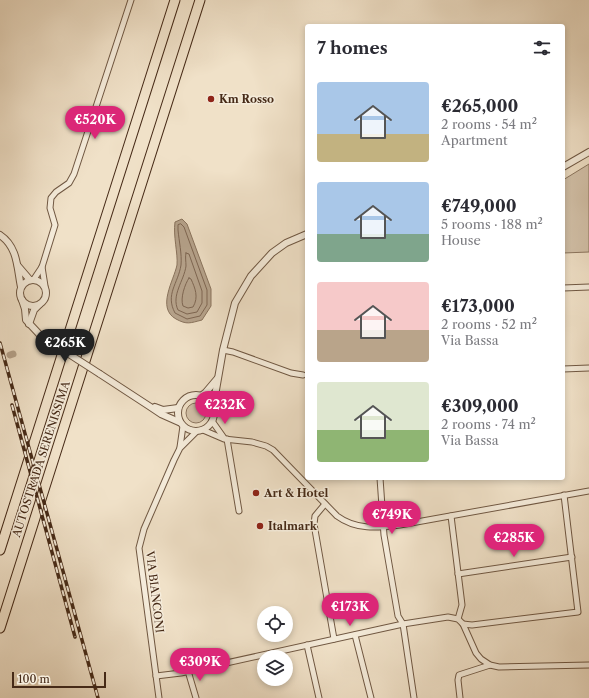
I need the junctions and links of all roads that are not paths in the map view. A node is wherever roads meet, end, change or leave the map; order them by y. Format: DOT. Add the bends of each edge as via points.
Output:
graph roads {
  1 [pos="131,0"];
  2 [pos="175,0"];
  3 [pos="200,0"];
  4 [pos="589,152"];
  5 [pos="565,167"];
  6 [pos="0,235"];
  7 [pos="305,235"];
  8 [pos="18,266"];
  9 [pos="42,267"];
  10 [pos="32,280"];
  11 [pos="45,286"];
  12 [pos="21,287"];
  13 [pos="589,287"];
  14 [pos="565,288"];
  15 [pos="21,299"];
  16 [pos="39,305"];
  17 [pos="29,324"];
  18 [pos="224,350"];
  19 [pos="589,368"];
  20 [pos="565,369"];
  21 [pos="303,374"];
  22 [pos="217,379"];
  23 [pos="201,396"];
  24 [pos="149,406"];
  25 [pos="213,407"];
  26 [pos="178,408"];
  27 [pos="212,422"];
  28 [pos="181,424"];
  29 [pos="203,430"];
  30 [pos="196,432"];
  31 [pos="226,439"];
  32 [pos="180,448"];
  33 [pos="380,480"];
  34 [pos="589,491"];
  35 [pos="564,494"];
  36 [pos="325,504"];
  37 [pos="239,511"];
  38 [pos="451,516"];
  39 [pos="384,527"];
  40 [pos="0,550"];
  41 [pos="572,558"];
  42 [pos="458,574"];
  43 [pos="458,619"];
  44 [pos="403,624"];
  45 [pos="463,624"];
  46 [pos="0,628"];
  47 [pos="355,635"];
  48 [pos="334,639"];
  49 [pos="307,645"];
  50 [pos="490,665"];
  51 [pos="589,665"];
  52 [pos="188,671"];
  53 [pos="156,676"];
  54 [pos="159,698"];
  55 [pos="196,698"];
  56 [pos="319,698"];
  57 [pos="371,698"];
  58 [pos="414,698"];
  59 [pos="460,698"];
  1 -- 9 [label="street" via="74,174 69,183 51,198 50,208 55,225"];
  2 -- 40 [label="highway, AUTOSTRADA SERENISSIMA"];
  3 -- 46 [label="highway, AUTOSTRADA SERENISSIMA"];
  4 -- 5 [label="street"];
  6 -- 8 [label="street" via="11,245"];
  7 -- 18 [label="street" via="286,243 250,276 236,303"];
  8 -- 10 [label="street"];
  8 -- 12 [label="street"];
  9 -- 10 [label="street"];
  9 -- 11 [label="street"];
  10 -- 11 [label="street" via="42,282"];
  10 -- 12 [label="street" via="26,281"];
  11 -- 16 [label="street" via="46,297"];
  12 -- 15 [label="street"];
  13 -- 14 [label="street"];
  15 -- 16 [label="street" via="31,306"];
  15 -- 17 [label="street"];
  16 -- 17 [label="street" via="34,310"];
  17 -- 24 [label="street, bridge" via="41,336"];
  18 -- 21 [label="street" via="291,373"];
  18 -- 22 [label="street"];
  19 -- 20 [label="street"];
  22 -- 23 [label="street"];
  22 -- 25 [label="street"];
  23 -- 25 [label="street"];
  23 -- 26 [label="street" via="187,397"];
  24 -- 26 [label="street" via="163,410"];
  24 -- 28 [label="street"];
  25 -- 27 [label="street"];
  26 -- 28 [label="street"];
  27 -- 29 [label="street"];
  27 -- 31 [label="street"];
  28 -- 30 [label="street"];
  28 -- 32 [label="street, VIA BIANCONI"];
  29 -- 30 [label="street"];
  29 -- 31 [label="street"];
  30 -- 32 [label="street, VIA BIANCONI"];
  31 -- 36 [label="street" via="252,442 273,450"];
  31 -- 37 [label="street"];
  32 -- 53 [label="street, VIA BIANCONI" via="138,548"];
  33 -- 39 [label="street"];
  34 -- 35 [label="street"];
  35 -- 38 [label="street"];
  35 -- 41 [label="street"];
  36 -- 39 [label="street" via="350,524"];
  36 -- 48 [label="street" via="315,516 314,524"];
  38 -- 39 [label="street"];
  38 -- 42 [label="street"];
  39 -- 44 [label="street" via="398,616"];
  41 -- 42 [label="street"];
  41 -- 45 [label="street" via="578,612"];
  42 -- 43 [label="street" via="462,605"];
  43 -- 44 [label="street" via="448,617"];
  43 -- 45 [label="street"];
  44 -- 47 [label="street"];
  44 -- 58 [label="street"];
  45 -- 50 [label="street" via="476,654"];
  47 -- 48 [label="street"];
  47 -- 57 [label="street"];
  48 -- 49 [label="street"];
  49 -- 52 [label="street"];
  49 -- 56 [label="street"];
  50 -- 51 [label="street"];
  50 -- 59 [label="street" via="459,675"];
  52 -- 53 [label="street"];
  52 -- 55 [label="street"];
  53 -- 54 [label="street, VIA BIANCONI"];
}
